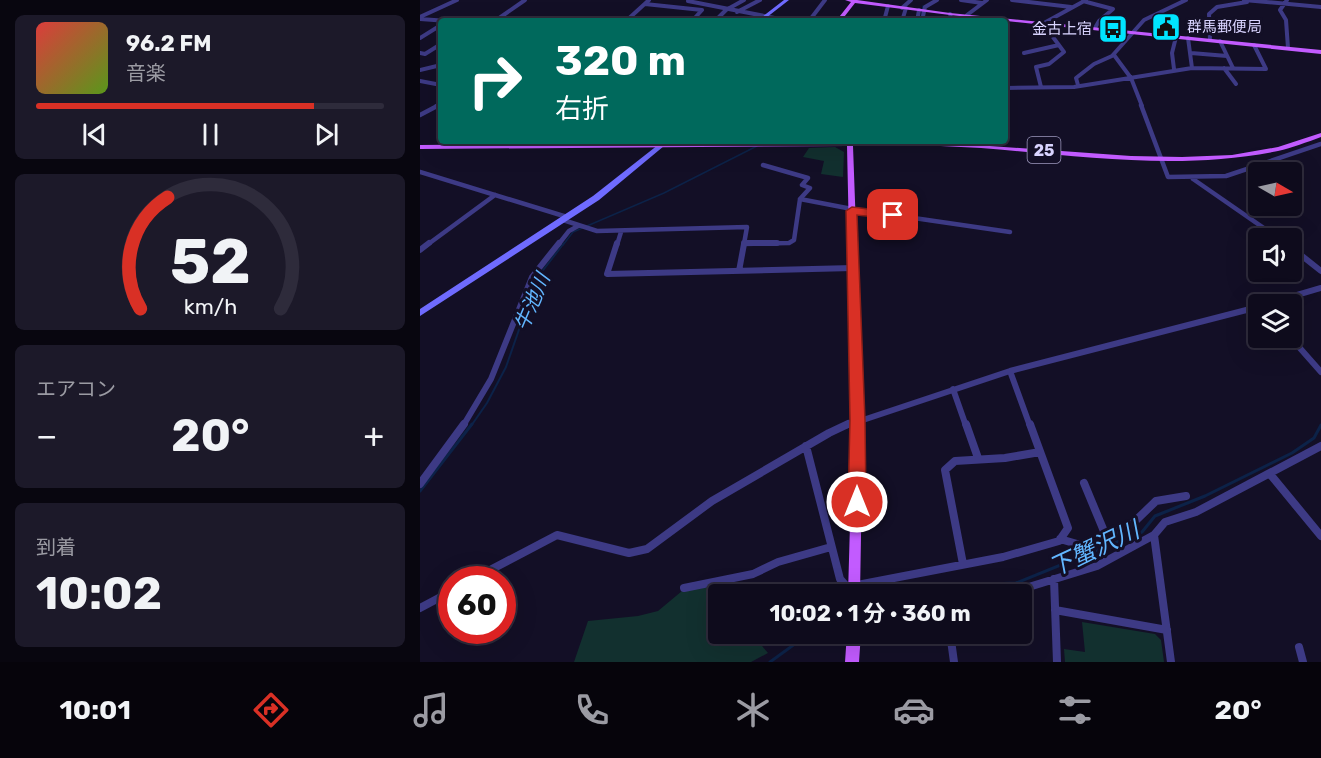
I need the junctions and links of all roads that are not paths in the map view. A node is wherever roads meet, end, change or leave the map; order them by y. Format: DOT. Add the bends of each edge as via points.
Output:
graph roads {
  1 [pos="457,0"];
  2 [pos="525,0"];
  3 [pos="649,0"];
  4 [pos="672,0"];
  5 [pos="711,0"];
  6 [pos="744,0"];
  7 [pos="760,0"];
  8 [pos="788,0"];
  9 [pos="825,0"];
  10 [pos="847,0"];
  11 [pos="911,0"];
  12 [pos="937,0"];
  13 [pos="961,0"];
  14 [pos="987,0"];
  15 [pos="1012,0"];
  16 [pos="1051,0"];
  17 [pos="1186,0"];
  18 [pos="1244,0"];
  19 [pos="1287,0"];
  20 [pos="688,1"];
  21 [pos="855,1"];
  22 [pos="1085,1"];
  23 [pos="1253,1"];
  24 [pos="982,3"];
  25 [pos="1044,3"];
  26 [pos="645,4"];
  27 [pos="1283,4"];
  28 [pos="705,5"];
  29 [pos="660,6"];
  30 [pos="888,6"];
  31 [pos="1071,7"];
  32 [pos="1321,7"];
  33 [pos="904,8"];
  34 [pos="702,10"];
  35 [pos="726,10"];
  36 [pos="921,10"];
  37 [pos="737,12"];
  38 [pos="950,14"];
  39 [pos="967,15"];
  40 [pos="420,18"];
  41 [pos="499,18"];
  42 [pos="629,18"];
  43 [pos="694,18"];
  44 [pos="718,18"];
  45 [pos="757,18"];
  46 [pos="761,18"];
  47 [pos="811,18"];
  48 [pos="841,18"];
  49 [pos="885,18"];
  50 [pos="902,18"];
  51 [pos="918,18"];
  52 [pos="922,18"];
  53 [pos="951,18"];
  54 [pos="996,18"];
  55 [pos="1008,19"];
  56 [pos="438,20"];
  57 [pos="1045,23"];
  58 [pos="438,27"];
  59 [pos="1095,28"];
  60 [pos="1133,33"];
  61 [pos="1176,37"];
  62 [pos="420,38"];
  63 [pos="1188,38"];
  64 [pos="1210,40"];
  65 [pos="1220,41"];
  66 [pos="1059,45"];
  67 [pos="1254,45"];
  68 [pos="438,46"];
  69 [pos="1288,48"];
  70 [pos="1321,52"];
  71 [pos="420,53"];
  72 [pos="1024,53"];
  73 [pos="1191,53"];
  74 [pos="1114,55"];
  75 [pos="1227,56"];
  76 [pos="438,66"];
  77 [pos="1192,68"];
  78 [pos="1224,68"];
  79 [pos="1233,68"];
  80 [pos="1174,69"];
  81 [pos="420,70"];
  82 [pos="1131,78"];
  83 [pos="420,81"];
  84 [pos="438,84"];
  85 [pos="1236,84"];
  86 [pos="1078,85"];
  87 [pos="1041,87"];
  88 [pos="1008,89"];
  89 [pos="438,106"];
  90 [pos="420,115"];
  91 [pos="1321,130"];
  92 [pos="1321,135"];
  93 [pos="438,143"];
  94 [pos="420,144"];
  95 [pos="438,144"];
  96 [pos="663,144"];
  97 [pos="709,144"];
  98 [pos="807,144"];
  99 [pos="850,144"];
  100 [pos="910,144"];
  101 [pos="1008,144"];
  102 [pos="1321,144"];
  103 [pos="1161,156"];
  104 [pos="763,165"];
  105 [pos="420,172"];
  106 [pos="1192,178"];
  107 [pos="495,195"];
  108 [pos="800,199"];
  109 [pos="852,211"];
  110 [pos="565,219"];
  111 [pos="581,227"];
  112 [pos="1264,228"];
  113 [pos="621,232"];
  114 [pos="1010,232"];
  115 [pos="744,244"];
  116 [pos="420,250"];
  117 [pos="1302,256"];
  118 [pos="853,268"];
  119 [pos="739,271"];
  120 [pos="1321,271"];
  121 [pos="1321,288"];
  122 [pos="1300,294"];
  123 [pos="1248,310"];
  124 [pos="420,313"];
  125 [pos="1300,348"];
  126 [pos="1010,371"];
  127 [pos="1321,372"];
  128 [pos="953,389"];
  129 [pos="858,420"];
  130 [pos="806,446"];
  131 [pos="1321,446"];
  132 [pos="1040,452"];
  133 [pos="978,458"];
  134 [pos="1270,474"];
  135 [pos="1084,483"];
  136 [pos="420,484"];
  137 [pos="1186,496"];
  138 [pos="1154,535"];
  139 [pos="1106,536"];
  140 [pos="1321,536"];
  141 [pos="1060,539"];
  142 [pos="831,547"];
  143 [pos="963,564"];
  144 [pos="498,566"];
  145 [pos="1054,579"];
  146 [pos="844,584"];
  147 [pos="854,584"];
  148 [pos="872,584"];
  149 [pos="1032,586"];
  150 [pos="684,588"];
  151 [pos="438,598"];
  152 [pos="420,608"];
  153 [pos="1055,610"];
  154 [pos="1167,630"];
  155 [pos="853,644"];
  156 [pos="952,644"];
  157 [pos="1299,646"];
  158 [pos="852,662"];
  159 [pos="954,662"];
  160 [pos="1058,662"];
  161 [pos="1171,662"];
  162 [pos="1303,662"];
  1 -- 40 [label="street"];
  2 -- 41 [label="street"];
  3 -- 26 [label="street"];
  4 -- 29 [label="street"];
  5 -- 28 [label="street"];
  6 -- 35 [label="street"];
  7 -- 37 [label="street"];
  8 -- 46 [label="street"];
  9 -- 47 [label="street"];
  10 -- 21 [label="main road"];
  11 -- 33 [label="street"];
  12 -- 36 [label="street"];
  13 -- 24 [label="street"];
  14 -- 24 [label="street"];
  15 -- 25 [label="street"];
  16 -- 25 [label="street"];
  17 -- 60 [label="street" via="1144,20"];
  18 -- 23 [label="street"];
  19 -- 27 [label="street"];
  20 -- 28 [label="street"];
  21 -- 30 [label="main road"];
  21 -- 48 [label="main road"];
  22 -- 31 [label="street"];
  22 -- 59 [label="street" via="1113,9"];
  23 -- 27 [label="street"];
  23 -- 64 [label="street" via="1217,7 1209,14"];
  24 -- 39 [label="street"];
  25 -- 31 [label="street"];
  26 -- 29 [label="street"];
  26 -- 42 [label="street"];
  27 -- 32 [label="street"];
  27 -- 69 [label="street" via="1280,10 1286,20"];
  28 -- 34 [label="street"];
  28 -- 35 [label="street"];
  29 -- 34 [label="street"];
  30 -- 33 [label="main road"];
  30 -- 49 [label="street"];
  31 -- 57 [label="street"];
  33 -- 36 [label="main road"];
  33 -- 50 [label="street"];
  34 -- 43 [label="street"];
  35 -- 37 [label="street"];
  35 -- 44 [label="street"];
  36 -- 38 [label="main road"];
  36 -- 51 [label="street"];
  36 -- 52 [label="street"];
  37 -- 45 [label="street"];
  38 -- 39 [label="main road"];
  38 -- 53 [label="street"];
  39 -- 54 [label="main road"];
  40 -- 56 [label="street"];
  55 -- 57 [label="main road"];
  57 -- 59 [label="main road"];
  57 -- 66 [label="street"];
  58 -- 62 [label="street"];
  59 -- 60 [label="main road"];
  60 -- 61 [label="main road"];
  60 -- 74 [label="street"];
  61 -- 63 [label="main road"];
  61 -- 80 [label="street" via="1172,45"];
  63 -- 64 [label="main road"];
  63 -- 73 [label="street"];
  64 -- 65 [label="main road"];
  65 -- 67 [label="main road"];
  65 -- 75 [label="street"];
  66 -- 72 [label="street"];
  66 -- 87 [label="street" via="1063,55 1036,67"];
  67 -- 69 [label="main road"];
  67 -- 79 [label="street" via="1266,69"];
  68 -- 71 [label="street"];
  69 -- 70 [label="main road"];
  73 -- 75 [label="street"];
  73 -- 77 [label="street"];
  74 -- 82 [label="street"];
  74 -- 86 [label="street" via="1076,78"];
  75 -- 79 [label="street"];
  76 -- 81 [label="street"];
  77 -- 78 [label="street"];
  77 -- 80 [label="street"];
  78 -- 79 [label="street"];
  78 -- 85 [label="street"];
  80 -- 82 [label="street"];
  82 -- 86 [label="street"];
  82 -- 103 [label="street"];
  83 -- 84 [label="street"];
  86 -- 87 [label="street"];
  87 -- 88 [label="street"];
  89 -- 90 [label="street"];
  91 -- 103 [label="main road, 25" via="1251,149"];
  92 -- 103 [label="main road, 25" via="1255,153 1204,158"];
  93 -- 94 [label="main road, 25"];
  94 -- 95 [label="main road, 25"];
  96 -- 110 [label="street"];
  97 -- 98 [label="main road, 25"];
  99 -- 109 [label="main road"];
  100 -- 103 [label="main road, 25"];
  101 -- 103 [label="main road, 25"];
  102 -- 106 [label="street" via="1226,177"];
  103 -- 106 [label="street" via="1168,177"];
  104 -- 108 [label="street" via="808,178 802,185 810,188"];
  105 -- 107 [label="street"];
  106 -- 112 [label="street"];
  107 -- 110 [label="street"];
  107 -- 116 [label="street"];
  108 -- 109 [label="street"];
  108 -- 115 [label="street" via="794,240"];
  109 -- 114 [label="street"];
  109 -- 118 [label="main road"];
  110 -- 111 [label="street"];
  110 -- 124 [label="street"];
  111 -- 113 [label="street"];
  111 -- 136 [label="street" via="569,231 532,277 491,379 456,437"];
  113 -- 115 [label="street" via="747,227"];
  113 -- 119 [label="street" via="607,274"];
  115 -- 119 [label="street"];
  117 -- 120 [label="street"];
  118 -- 119 [label="street"];
  118 -- 129 [label="main road"];
  121 -- 122 [label="street"];
  123 -- 126 [label="street"];
  125 -- 127 [label="street"];
  126 -- 128 [label="street"];
  126 -- 132 [label="street"];
  128 -- 129 [label="street"];
  128 -- 133 [label="street"];
  129 -- 130 [label="street"];
  129 -- 147 [label="main road"];
  130 -- 142 [label="street"];
  130 -- 144 [label="street" via="712,501 647,549 629,553 557,535"];
  131 -- 134 [label="street"];
  132 -- 133 [label="street"];
  132 -- 141 [label="street" via="1068,528"];
  133 -- 143 [label="street" via="955,461 945,470"];
  134 -- 138 [label="street" via="1196,512 1165,522"];
  134 -- 140 [label="street"];
  135 -- 139 [label="street"];
  137 -- 139 [label="street" via="1156,501 1131,525"];
  138 -- 145 [label="street" via="1097,566"];
  138 -- 154 [label="street"];
  139 -- 141 [label="street" via="1084,546"];
  141 -- 143 [label="street" via="1003,557"];
  142 -- 146 [label="street"];
  142 -- 150 [label="street" via="778,562 753,574"];
  143 -- 148 [label="street"];
  145 -- 149 [label="street"];
  145 -- 153 [label="street"];
  151 -- 152 [label="street"];
  153 -- 154 [label="street"];
  153 -- 160 [label="street"];
  154 -- 161 [label="street"];
  155 -- 158 [label="main road"];
  156 -- 159 [label="street"];
  157 -- 162 [label="street"];
}
